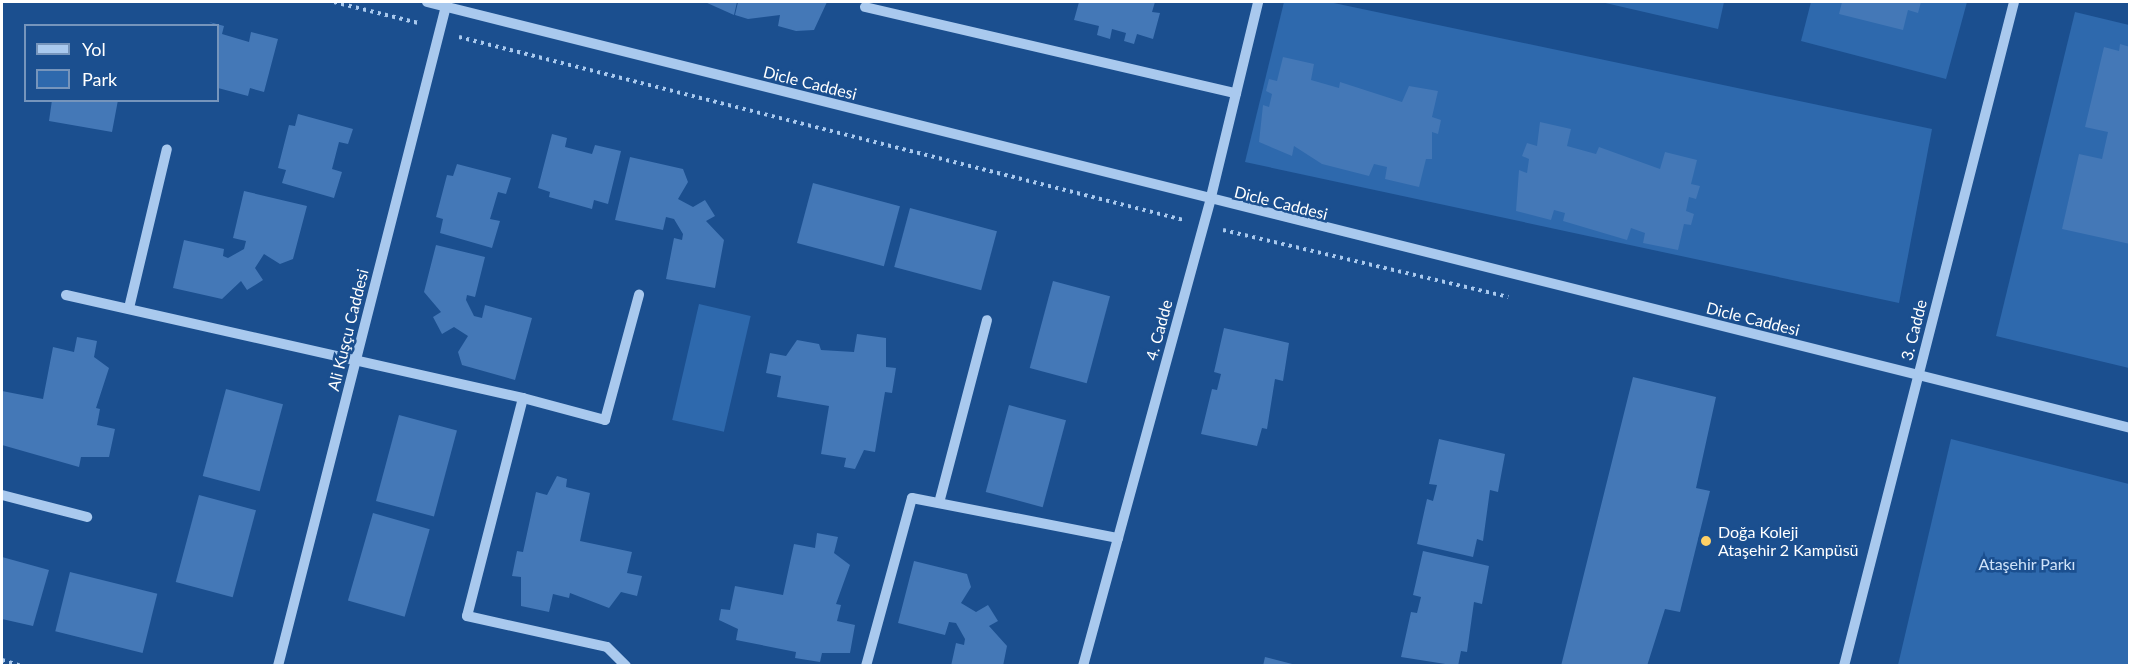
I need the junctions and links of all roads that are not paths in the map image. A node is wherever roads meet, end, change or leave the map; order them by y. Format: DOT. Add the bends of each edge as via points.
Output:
graph roads {
  1 [pos="427,2"];
  2 [pos="1258,2"];
  3 [pos="2014,2"];
  4 [pos="447,4"];
  5 [pos="865,7"];
  6 [pos="1236,93"];
  7 [pos="167,149"];
  8 [pos="1210,201"];
  9 [pos="66,295"];
  10 [pos="639,295"];
  11 [pos="129,308"];
  12 [pos="987,320"];
  13 [pos="357,358"];
  14 [pos="1918,375"];
  15 [pos="523,398"];
  16 [pos="2130,428"];
  17 [pos="2,495"];
  18 [pos="939,503"];
  19 [pos="87,517"];
  20 [pos="1118,538"];
  21 [pos="278,666"];
  22 [pos="626,666"];
  23 [pos="866,666"];
  24 [pos="1083,666"];
  25 [pos="1844,666"];
  1 -- 4 [label="street, Dicle Caddesi"];
  2 -- 6 [label="street, 4. Cadde"];
  3 -- 14 [label="street, 3. Cadde"];
  4 -- 8 [label="street, Dicle Caddesi"];
  4 -- 13 [label="street, Ali Kuşçu Caddesi"];
  5 -- 6 [label="street"];
  6 -- 8 [label="street, 4. Cadde"];
  7 -- 11 [label="street"];
  8 -- 14 [label="street, Dicle Caddesi"];
  8 -- 20 [label="street, 4. Cadde"];
  9 -- 11 [label="street"];
  10 -- 15 [label="street" via="605,420"];
  11 -- 13 [label="street"];
  12 -- 18 [label="street"];
  13 -- 15 [label="street"];
  13 -- 21 [label="street, Ali Kuşçu Caddesi"];
  14 -- 16 [label="street, Dicle Caddesi"];
  14 -- 25 [label="street, 3. Cadde"];
  15 -- 22 [label="street" via="467,616 607,647"];
  17 -- 19 [label="street"];
  18 -- 20 [label="street"];
  18 -- 23 [label="street" via="912,498"];
  20 -- 24 [label="street, 4. Cadde"];
}
